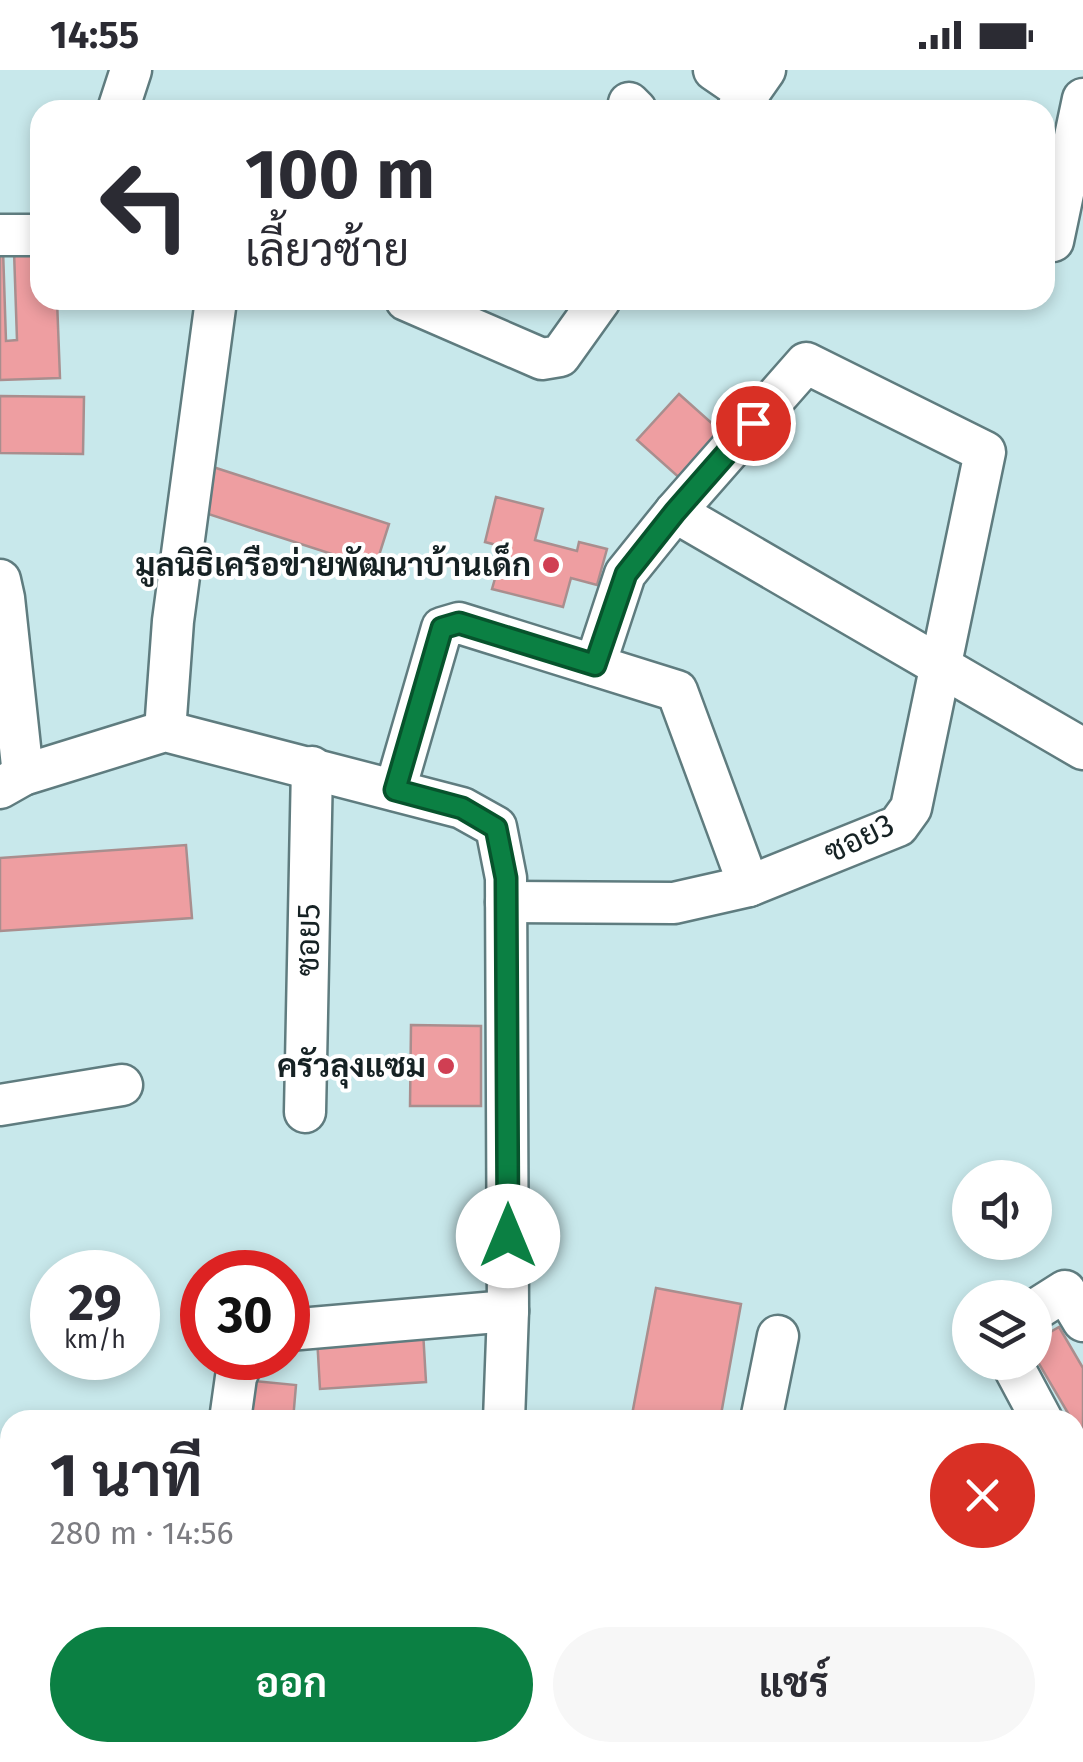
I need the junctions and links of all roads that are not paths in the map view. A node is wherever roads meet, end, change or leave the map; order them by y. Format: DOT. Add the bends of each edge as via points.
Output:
graph roads {
  1 [pos="131,70"];
  2 [pos="714,70"];
  3 [pos="750,91"];
  4 [pos="1083,98"];
  5 [pos="121,100"];
  6 [pos="0,235"];
  7 [pos="30,235"];
  8 [pos="1060,244"];
  9 [pos="215,310"];
  10 [pos="429,310"];
  11 [pos="593,310"];
  12 [pos="675,512"];
  13 [pos="0,580"];
  14 [pos="595,665"];
  15 [pos="940,666"];
  16 [pos="165,731"];
  17 [pos="1083,749"];
  18 [pos="312,768"];
  19 [pos="12,782"];
  20 [pos="395,790"];
  21 [pos="749,886"];
  22 [pos="506,902"];
  23 [pos="122,1085"];
  24 [pos="0,1105"];
  25 [pos="304,1112"];
  26 [pos="1052,1300"];
  27 [pos="508,1311"];
  28 [pos="1083,1321"];
  29 [pos="310,1328"];
  30 [pos="778,1336"];
  31 [pos="235,1380"];
  32 [pos="1021,1380"];
  33 [pos="231,1410"];
  34 [pos="504,1410"];
  35 [pos="763,1410"];
  36 [pos="1037,1410"];
  1 -- 5 [label="street"];
  2 -- 3 [label="street"];
  4 -- 8 [label="street"];
  6 -- 7 [label="street"];
  9 -- 16 [label="street"];
  10 -- 11 [label="street" via="542,359 560,356"];
  12 -- 14 [label="street" via="626,574"];
  12 -- 15 [label="street"];
  12 -- 15 [label="street, ซอย3" via="806,364 986,452"];
  13 -- 19 [label="street"];
  14 -- 20 [label="street" via="459,623 442,628"];
  14 -- 21 [label="street" via="677,691"];
  15 -- 17 [label="street"];
  15 -- 21 [label="street, ซอย3" via="910,808 898,826"];
  16 -- 18 [label="street"];
  16 -- 19 [label="street"];
  18 -- 20 [label="street"];
  18 -- 25 [label="street, ซอย5"];
  20 -- 22 [label="street" via="462,808 496,828"];
  21 -- 22 [label="street, ซอย3" via="674,903"];
  22 -- 27 [label="street"];
  23 -- 24 [label="street"];
  26 -- 28 [label="street" via="1065,1292"];
  27 -- 29 [label="street"];
  27 -- 34 [label="street"];
  30 -- 35 [label="street"];
  31 -- 33 [label="street"];
  32 -- 36 [label="street"];
}
